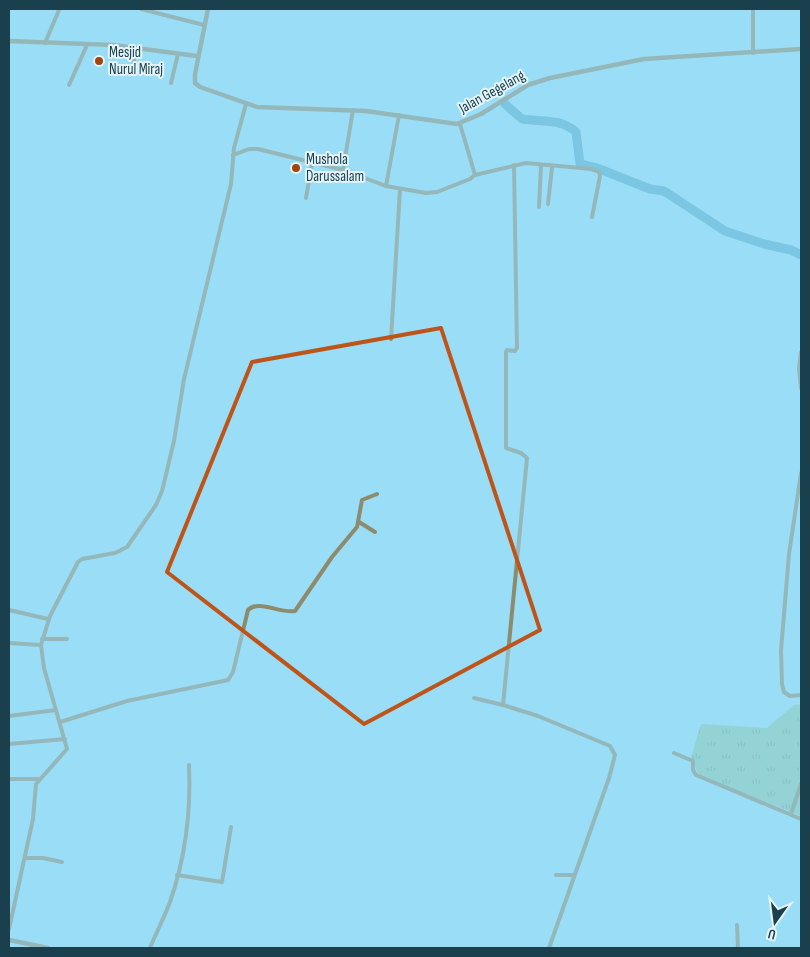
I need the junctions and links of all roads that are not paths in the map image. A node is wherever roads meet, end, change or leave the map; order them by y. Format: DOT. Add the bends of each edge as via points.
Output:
graph roads {
  1 [pos="141,9"];
  2 [pos="208,9"];
  3 [pos="753,9"];
  4 [pos="59,10"];
  5 [pos="204,25"];
  6 [pos="9,42"];
  7 [pos="45,43"];
  8 [pos="87,45"];
  9 [pos="142,49"];
  10 [pos="801,49"];
  11 [pos="753,53"];
  12 [pos="178,54"];
  13 [pos="197,56"];
  14 [pos="133,71"];
  15 [pos="171,83"];
  16 [pos="69,85"];
  17 [pos="246,104"];
  18 [pos="353,110"];
  19 [pos="399,116"];
  20 [pos="460,124"];
  21 [pos="233,155"];
  22 [pos="312,163"];
  23 [pos="514,165"];
  24 [pos="541,166"];
  25 [pos="552,167"];
  26 [pos="343,170"];
  27 [pos="475,175"];
  28 [pos="386,186"];
  29 [pos="400,189"];
  30 [pos="306,198"];
  31 [pos="548,204"];
  32 [pos="539,207"];
  33 [pos="592,216"];
  34 [pos="391,339"];
  35 [pos="801,352"];
  36 [pos="801,387"];
  37 [pos="801,473"];
  38 [pos="801,478"];
  39 [pos="377,494"];
  40 [pos="360,522"];
  41 [pos="375,532"];
  42 [pos="9,610"];
  43 [pos="48,620"];
  44 [pos="42,639"];
  45 [pos="67,639"];
  46 [pos="9,643"];
  47 [pos="42,646"];
  48 [pos="801,694"];
  49 [pos="474,698"];
  50 [pos="503,705"];
  51 [pos="56,710"];
  52 [pos="9,716"];
  53 [pos="60,722"];
  54 [pos="65,739"];
  55 [pos="9,744"];
  56 [pos="674,753"];
  57 [pos="189,765"];
  58 [pos="9,779"];
  59 [pos="39,779"];
  60 [pos="801,784"];
  61 [pos="791,814"];
  62 [pos="801,819"];
  63 [pos="231,827"];
  64 [pos="25,858"];
  65 [pos="62,862"];
  66 [pos="177,875"];
  67 [pos="556,875"];
  68 [pos="574,875"];
  69 [pos="737,925"];
  70 [pos="9,929"];
  71 [pos="9,940"];
  72 [pos="48,948"];
  73 [pos="150,948"];
  74 [pos="549,948"];
  75 [pos="738,948"];
  1 -- 5 [label="street"];
  2 -- 5 [label="street"];
  3 -- 11 [label="street"];
  4 -- 7 [label="street"];
  5 -- 13 [label="street"];
  6 -- 7 [label="street"];
  7 -- 8 [label="street"];
  8 -- 9 [label="street"];
  8 -- 16 [label="street"];
  9 -- 12 [label="street"];
  9 -- 14 [label="street" via="134,59"];
  10 -- 11 [label="street, Jalan Gegelang"];
  11 -- 20 [label="street, Jalan Gegelang" via="644,59 550,78 528,85"];
  12 -- 13 [label="street"];
  12 -- 15 [label="street"];
  13 -- 17 [label="street, Jalan Gegelang" via="195,80 198,86"];
  17 -- 18 [label="street, Jalan Gegelang" via="267,108"];
  17 -- 21 [label="street"];
  18 -- 19 [label="street, Jalan Gegelang"];
  18 -- 26 [label="street"];
  19 -- 20 [label="street, Jalan Gegelang"];
  19 -- 28 [label="street"];
  20 -- 27 [label="street"];
  21 -- 22 [label="street" via="254,148"];
  21 -- 43 [label="street" via="231,184 184,379 162,491 127,547 78,562"];
  22 -- 26 [label="street"];
  22 -- 30 [label="street"];
  23 -- 24 [label="street"];
  23 -- 27 [label="street"];
  23 -- 50 [label="street" via="517,348 506,352 506,448 526,458"];
  24 -- 25 [label="street"];
  24 -- 32 [label="street"];
  25 -- 31 [label="street"];
  25 -- 33 [label="street" via="598,172 600,176"];
  26 -- 28 [label="street"];
  27 -- 29 [label="street" via="434,193"];
  28 -- 29 [label="street"];
  29 -- 34 [label="street"];
  35 -- 36 [label="street" via="798,368"];
  37 -- 38 [label="street"];
  38 -- 48 [label="street" via="789,554 780,666 784,692 790,696"];
  39 -- 40 [label="street" via="362,500"];
  40 -- 41 [label="street"];
  40 -- 53 [label="street" via="294,611 251,606 233,672 225,683 127,701"];
  42 -- 43 [label="street"];
  43 -- 44 [label="street"];
  44 -- 45 [label="street"];
  44 -- 47 [label="street"];
  46 -- 47 [label="street"];
  47 -- 51 [label="street" via="44,668"];
  49 -- 50 [label="street"];
  50 -- 68 [label="street" via="538,716 613,750 609,778"];
  51 -- 52 [label="street"];
  51 -- 53 [label="street"];
  53 -- 54 [label="street"];
  54 -- 55 [label="street"];
  54 -- 59 [label="street" via="66,752"];
  56 -- 61 [label="street" via="693,761 696,775"];
  57 -- 66 [label="street" via="189,813"];
  58 -- 59 [label="street"];
  59 -- 64 [label="street" via="34,792 33,819"];
  60 -- 61 [label="street"];
  61 -- 62 [label="street"];
  63 -- 66 [label="street" via="222,882"];
  64 -- 65 [label="street"];
  64 -- 70 [label="street"];
  66 -- 73 [label="street" via="170,902"];
  67 -- 68 [label="street"];
  68 -- 74 [label="street"];
  69 -- 75 [label="street"];
  71 -- 72 [label="street"];
}
